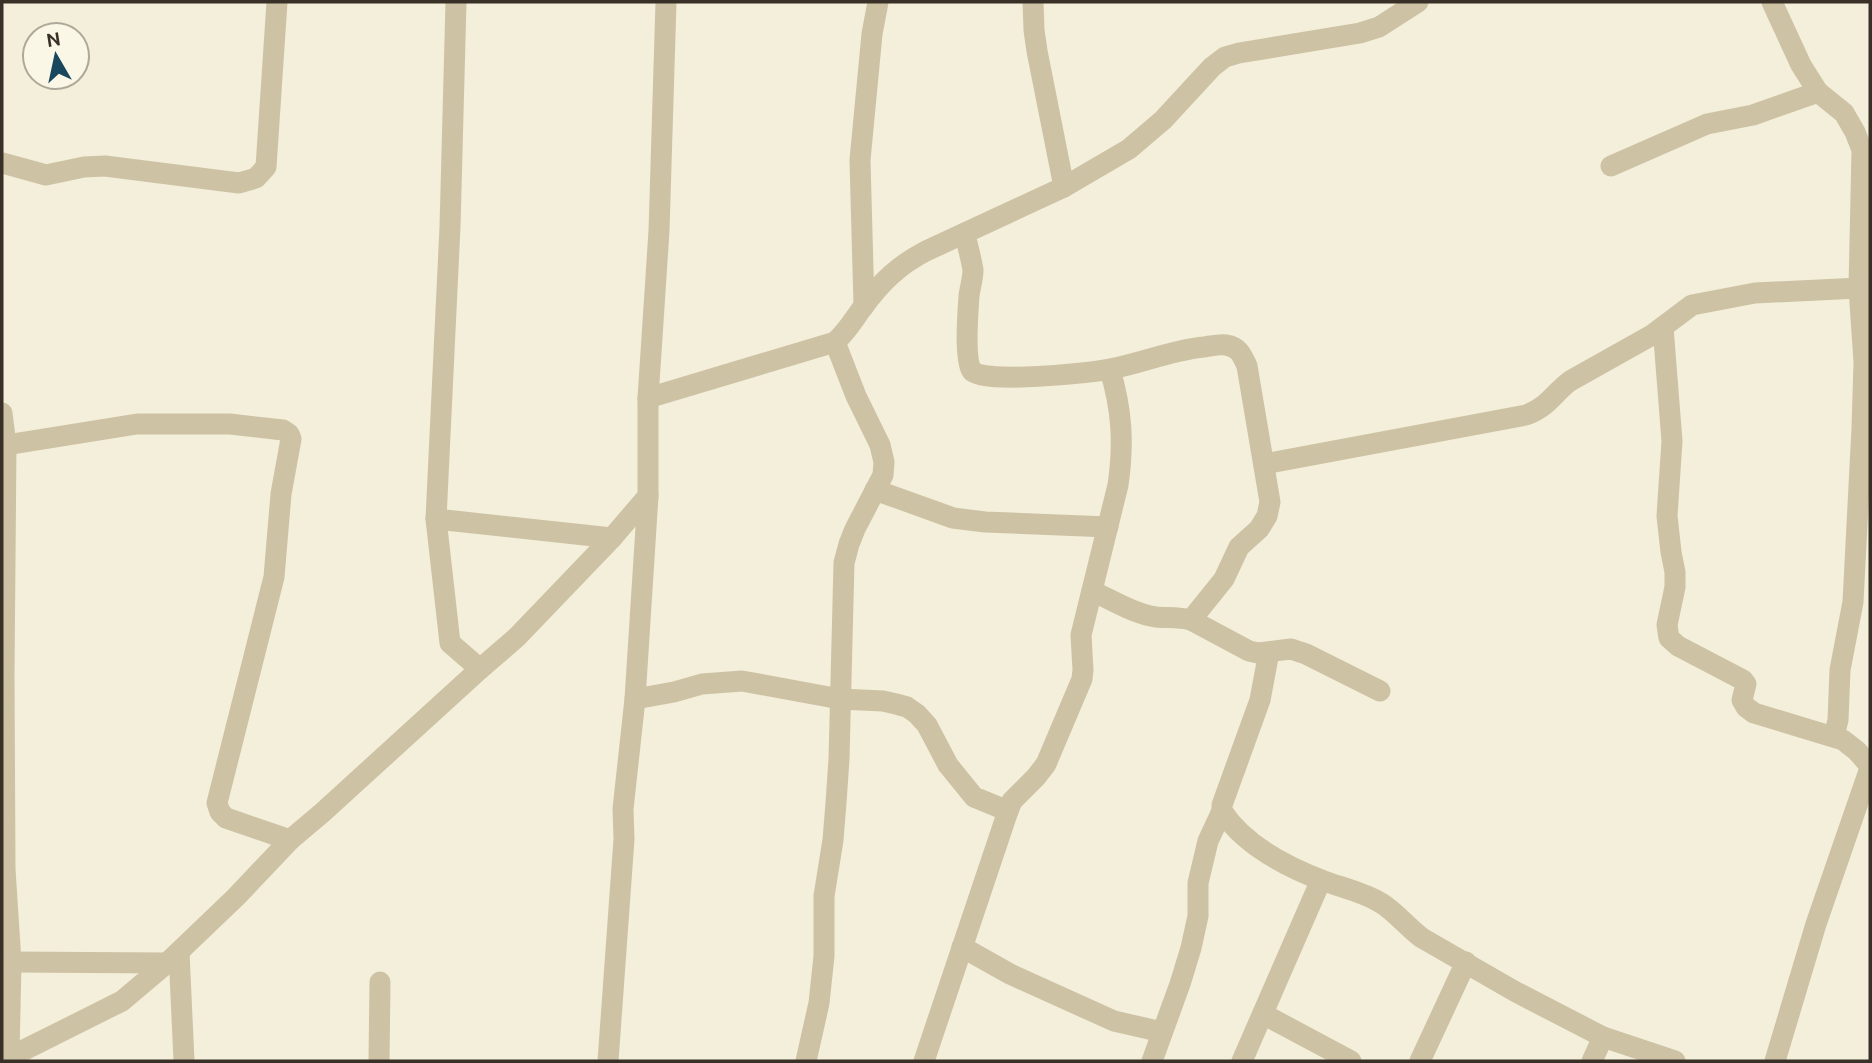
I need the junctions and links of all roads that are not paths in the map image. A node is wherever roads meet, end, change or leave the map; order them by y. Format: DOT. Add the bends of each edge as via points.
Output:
graph roads {
  1 [pos="277,2"];
  2 [pos="456,2"];
  3 [pos="666,2"];
  4 [pos="878,2"];
  5 [pos="1033,2"];
  6 [pos="1419,2"];
  7 [pos="1772,2"];
  8 [pos="1818,92"];
  9 [pos="2,163"];
  10 [pos="1611,166"];
  11 [pos="1064,187"];
  12 [pos="965,233"];
  13 [pos="1859,288"];
  14 [pos="864,306"];
  15 [pos="1663,327"];
  16 [pos="835,342"];
  17 [pos="1110,370"];
  18 [pos="648,398"];
  19 [pos="2,413"];
  20 [pos="6,445"];
  21 [pos="1264,464"];
  22 [pos="875,490"];
  23 [pos="648,496"];
  24 [pos="436,519"];
  25 [pos="1108,527"];
  26 [pos="612,538"];
  27 [pos="1092,591"];
  28 [pos="1191,620"];
  29 [pos="1269,652"];
  30 [pos="480,668"];
  31 [pos="1380,691"];
  32 [pos="635,699"];
  33 [pos="840,699"];
  34 [pos="1834,736"];
  35 [pos="1870,767"];
  36 [pos="1008,811"];
  37 [pos="1222,811"];
  38 [pos="290,840"];
  39 [pos="1321,880"];
  40 [pos="962,947"];
  41 [pos="173,958"];
  42 [pos="11,962"];
  43 [pos="1466,962"];
  44 [pos="380,982"];
  45 [pos="1263,1014"];
  46 [pos="1162,1032"];
  47 [pos="1603,1037"];
  48 [pos="14,1057"];
  49 [pos="184,1061"];
  50 [pos="379,1061"];
  51 [pos="608,1061"];
  52 [pos="806,1061"];
  53 [pos="923,1061"];
  54 [pos="1152,1061"];
  55 [pos="1242,1061"];
  56 [pos="1351,1061"];
  57 [pos="1420,1061"];
  58 [pos="1592,1061"];
  59 [pos="1675,1061"];
  60 [pos="1775,1061"];
  1 -- 9 [label="street" via="266,167 256,178 239,183 105,166 46,175"];
  2 -- 24 [label="street"];
  3 -- 18 [label="street"];
  4 -- 14 [label="street" via="860,160"];
  5 -- 11 [label="street" via="1037,51"];
  6 -- 11 [label="street" via="1379,27 1360,33 1226,57 1142,140"];
  7 -- 8 [label="street"];
  8 -- 10 [label="street" via="1752,115 1707,124"];
  8 -- 13 [label="street" via="1844,113 1862,150"];
  11 -- 12 [label="street"];
  12 -- 14 [label="street" via="905,262"];
  12 -- 17 [label="street" via="972,269 967,343 972,370 990,377"];
  13 -- 15 [label="street" via="1755,293 1704,302 1684,310"];
  13 -- 34 [label="street" via="1864,362 1858,514 1853,602"];
  14 -- 16 [label="street"];
  15 -- 21 [label="street" via="1570,381 1538,411"];
  15 -- 34 [label="street" via="1672,441 1667,516 1675,572 1667,625 1670,638 1743,680 1742,700 1754,713"];
  16 -- 18 [label="street"];
  16 -- 22 [label="street" via="880,445 883,475"];
  17 -- 21 [label="street" via="1194,348 1236,348 1247,366"];
  17 -- 25 [label="street" via="1123,440"];
  18 -- 23 [label="street"];
  19 -- 20 [label="street"];
  20 -- 38 [label="street" via="137,424 230,425 289,433 274,577 217,803 226,818"];
  20 -- 42 [label="street" via="5,855"];
  21 -- 28 [label="street" via="1270,502 1267,516 1239,547 1224,579"];
  22 -- 25 [label="street" via="953,518"];
  22 -- 33 [label="street" via="855,528 844,563"];
  23 -- 26 [label="street"];
  23 -- 32 [label="street"];
  24 -- 26 [label="street"];
  24 -- 30 [label="street" via="450,643"];
  25 -- 27 [label="street"];
  26 -- 30 [label="street" via="526,628"];
  27 -- 28 [label="street" via="1137,612"];
  27 -- 36 [label="street" via="1080,643 1082,678 1046,764"];
  28 -- 29 [label="street" via="1249,651"];
  29 -- 31 [label="street" via="1291,649 1306,654"];
  29 -- 37 [label="street" via="1260,700"];
  30 -- 38 [label="street"];
  32 -- 33 [label="street" via="721,681"];
  32 -- 51 [label="street" via="623,809"];
  33 -- 36 [label="street" via="883,701 917,713 948,765 974,797"];
  33 -- 52 [label="street" via="834,828 824,896 824,956"];
  34 -- 35 [label="street" via="1857,751"];
  35 -- 60 [label="street"];
  36 -- 40 [label="street"];
  37 -- 39 [label="street" via="1263,851"];
  37 -- 46 [label="street" via="1208,841 1198,883 1198,916 1191,948"];
  38 -- 41 [label="street"];
  39 -- 43 [label="street" via="1368,896 1408,928"];
  39 -- 45 [label="street"];
  40 -- 46 [label="street" via="1114,1021"];
  40 -- 53 [label="street"];
  41 -- 42 [label="street"];
  41 -- 48 [label="street" via="122,1001"];
  41 -- 49 [label="street"];
  42 -- 48 [label="street"];
  43 -- 47 [label="street"];
  43 -- 57 [label="street"];
  44 -- 50 [label="street"];
  45 -- 55 [label="street"];
  45 -- 56 [label="street"];
  46 -- 54 [label="street"];
  47 -- 58 [label="street"];
  47 -- 59 [label="street"];
}
